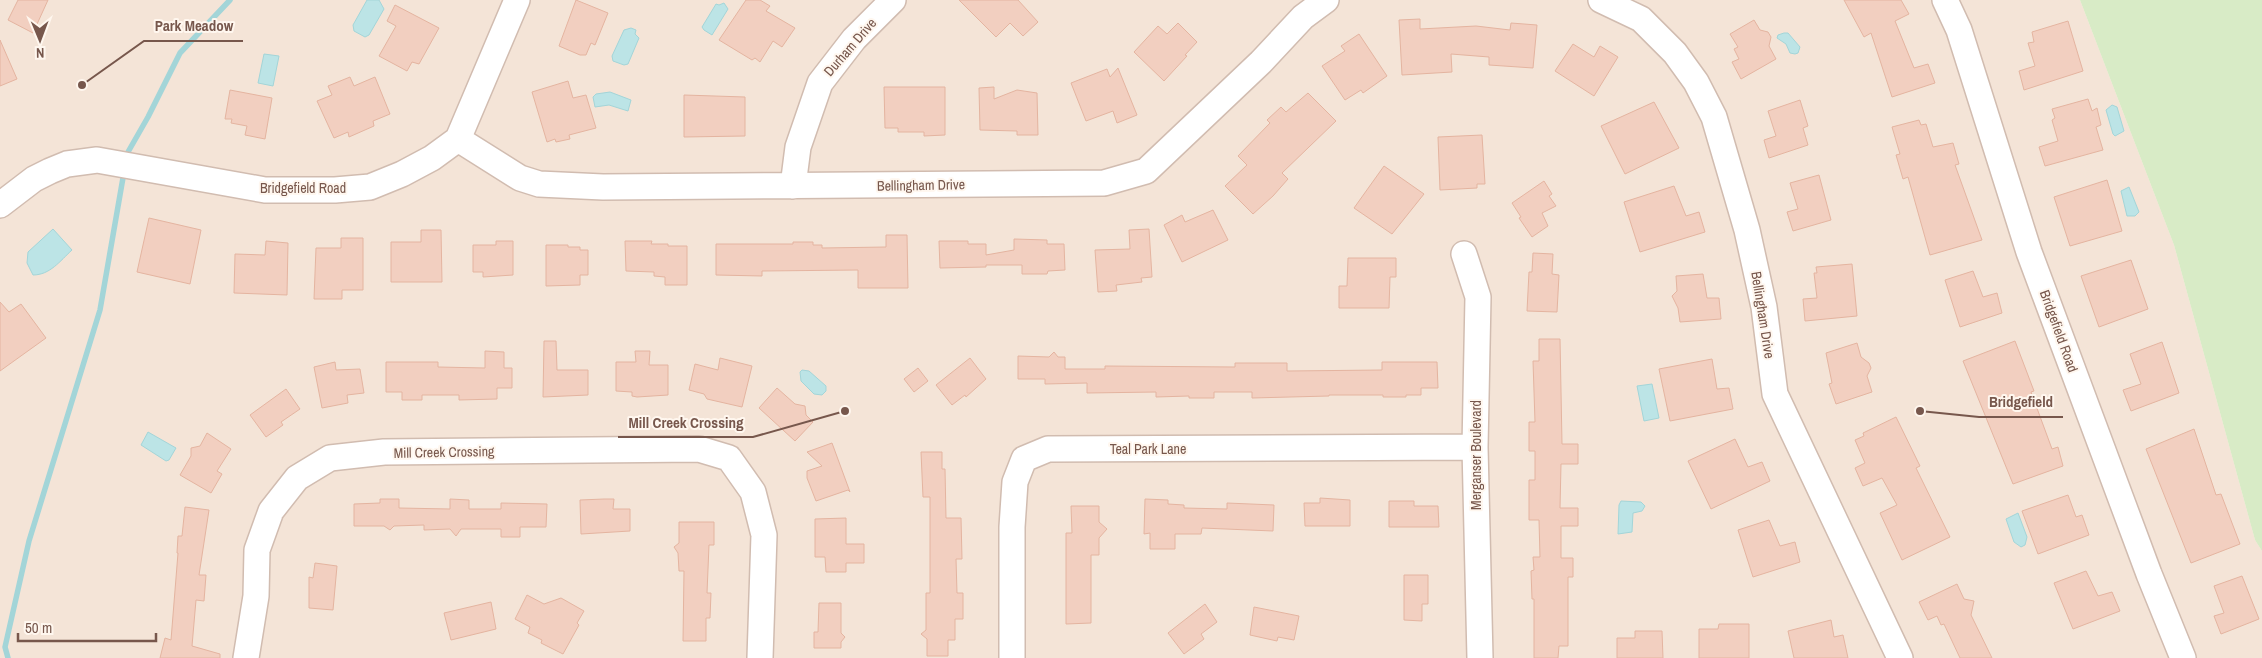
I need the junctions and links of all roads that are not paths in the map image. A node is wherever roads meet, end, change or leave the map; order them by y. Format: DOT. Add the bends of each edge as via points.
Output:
graph roads {
  1 [pos="517,0"];
  2 [pos="893,0"];
  3 [pos="1326,0"];
  4 [pos="1601,0"];
  5 [pos="1945,0"];
  6 [pos="458,139"];
  7 [pos="793,186"];
  8 [pos="0,205"];
  9 [pos="1464,254"];
  10 [pos="1475,447"];
  11 [pos="246,658"];
  12 [pos="760,658"];
  13 [pos="1012,658"];
  14 [pos="1480,658"];
  15 [pos="1900,658"];
  16 [pos="2183,658"];
  1 -- 6 [label="street"];
  2 -- 7 [label="street, Durham Drive" via="854,39 820,83 798,147"];
  3 -- 7 [label="street, Bellingham Drive" via="1303,17 1261,62 1146,171 1104,183"];
  4 -- 15 [label="street, Bellingham Drive" via="1641,19 1674,52 1696,82 1714,117 1752,250 1764,307 1775,394"];
  5 -- 16 [label="street, Bridgefield Road" via="1964,47 2029,252"];
  6 -- 7 [label="street, Bellingham Drive" via="514,174 539,184"];
  6 -- 8 [label="street, Bridgefield Road" via="432,158 370,187 265,190 97,160 50,170"];
  9 -- 10 [label="street, Merganser Boulevard" via="1478,297"];
  10 -- 13 [label="street, Teal Park Lane" via="1048,449 1024,460 1015,482"];
  10 -- 14 [label="street, Merganser Boulevard"];
  11 -- 12 [label="street, Mill Creek Crossing" via="256,596 257,550 271,511 297,478 330,458 384,452 700,449 729,458 753,492 764,535"];
}
